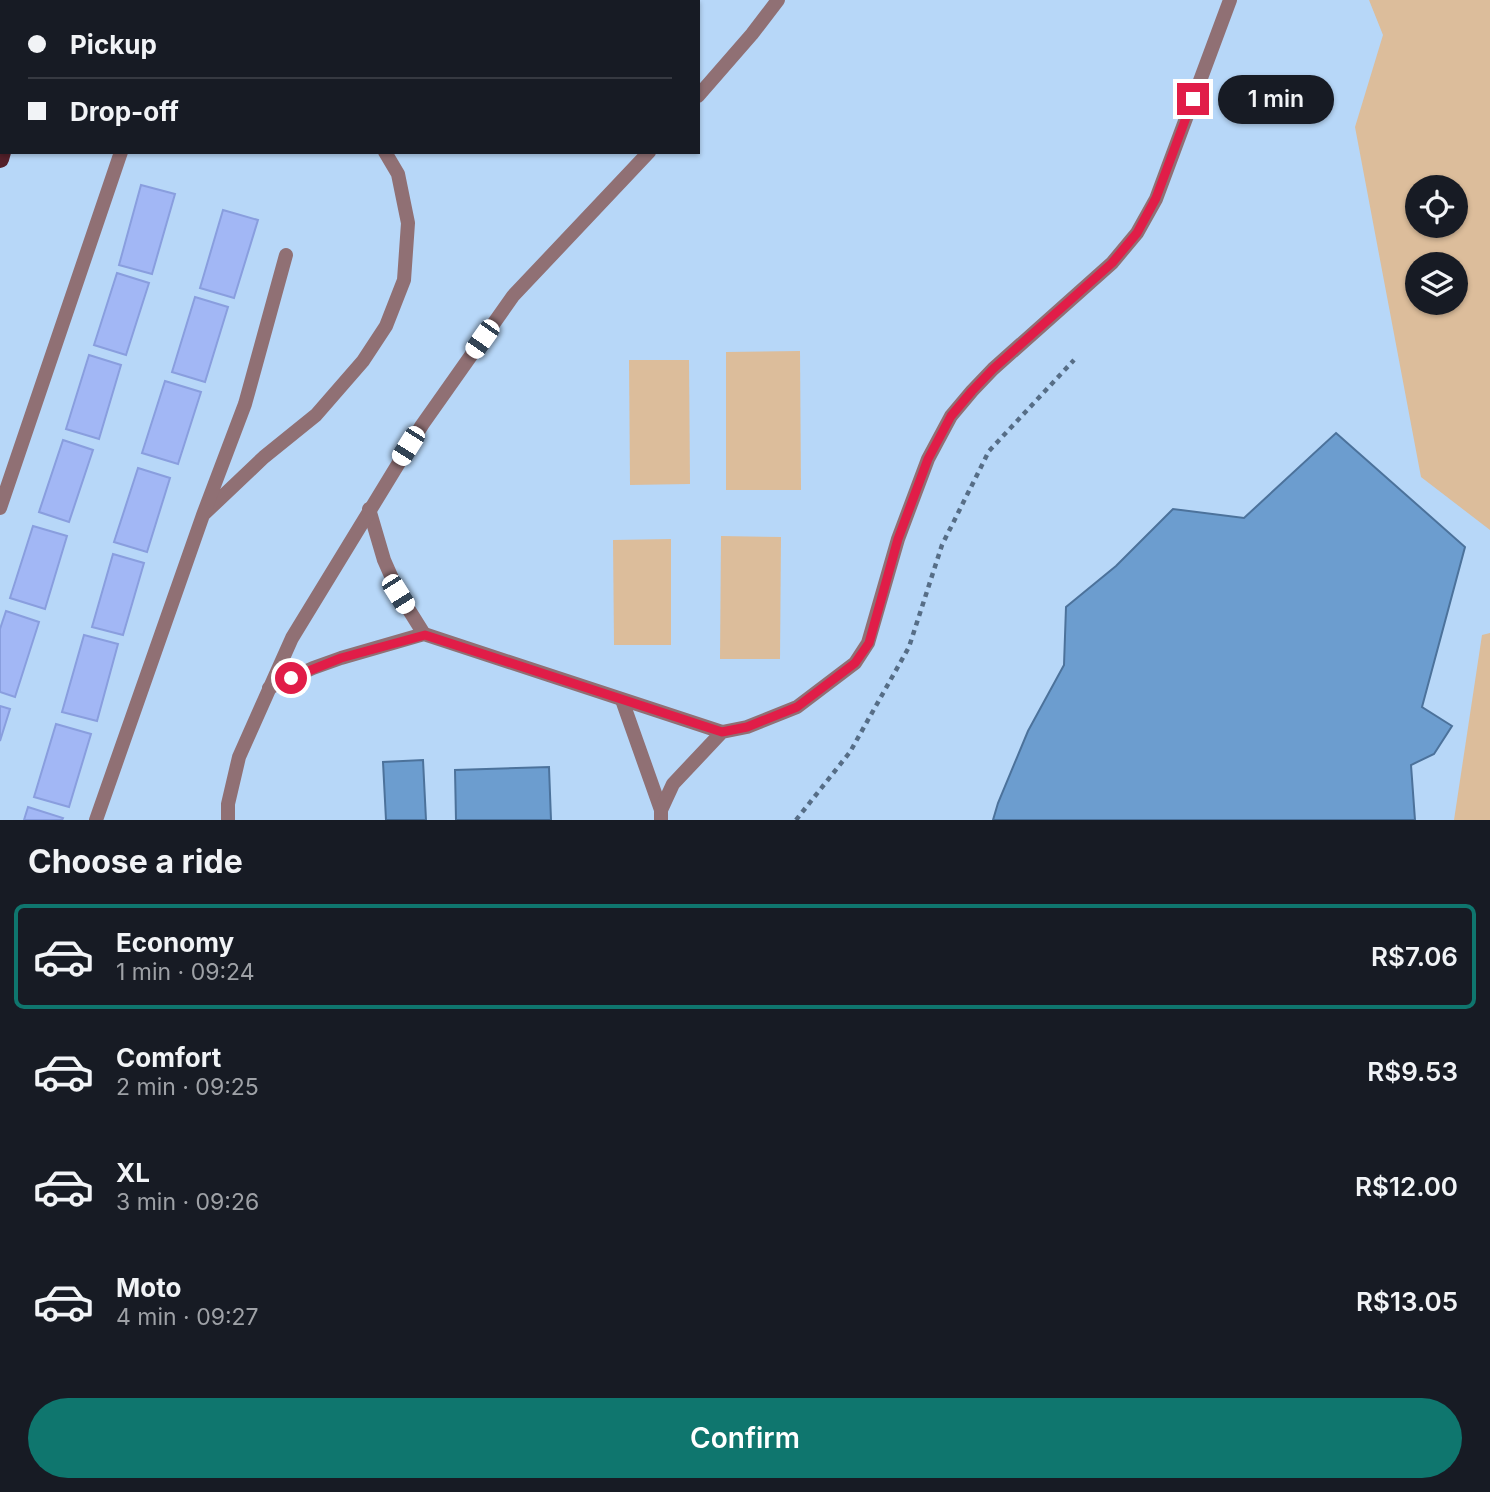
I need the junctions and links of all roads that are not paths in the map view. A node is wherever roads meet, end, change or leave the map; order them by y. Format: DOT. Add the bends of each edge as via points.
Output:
graph roads {
  1 [pos="778,0"];
  2 [pos="1230,0"];
  3 [pos="700,94"];
  4 [pos="120,154"];
  5 [pos="386,154"];
  6 [pos="647,154"];
  7 [pos="286,255"];
  8 [pos="0,508"];
  9 [pos="369,509"];
  10 [pos="203,515"];
  11 [pos="425,635"];
  12 [pos="269,688"];
  13 [pos="622,699"];
  14 [pos="722,732"];
  15 [pos="661,815"];
  16 [pos="96,820"];
  17 [pos="228,820"];
  1 -- 3 [label="street"];
  2 -- 14 [label="street" via="1156,198 1137,233 1112,263 993,369 951,416 928,459 898,539 869,643 855,663 797,707"];
  4 -- 8 [label="street"];
  5 -- 10 [label="street" via="398,174 408,223 404,279 386,327 316,415"];
  6 -- 9 [label="street" via="513,296"];
  7 -- 10 [label="street" via="244,404"];
  9 -- 11 [label="street" via="398,594"];
  9 -- 12 [label="street" via="292,638"];
  10 -- 16 [label="street"];
  11 -- 12 [label="street" via="341,658"];
  11 -- 13 [label="street"];
  12 -- 17 [label="street" via="239,757"];
  13 -- 14 [label="street"];
  13 -- 15 [label="street"];
  14 -- 15 [label="street" via="673,783"];
}
